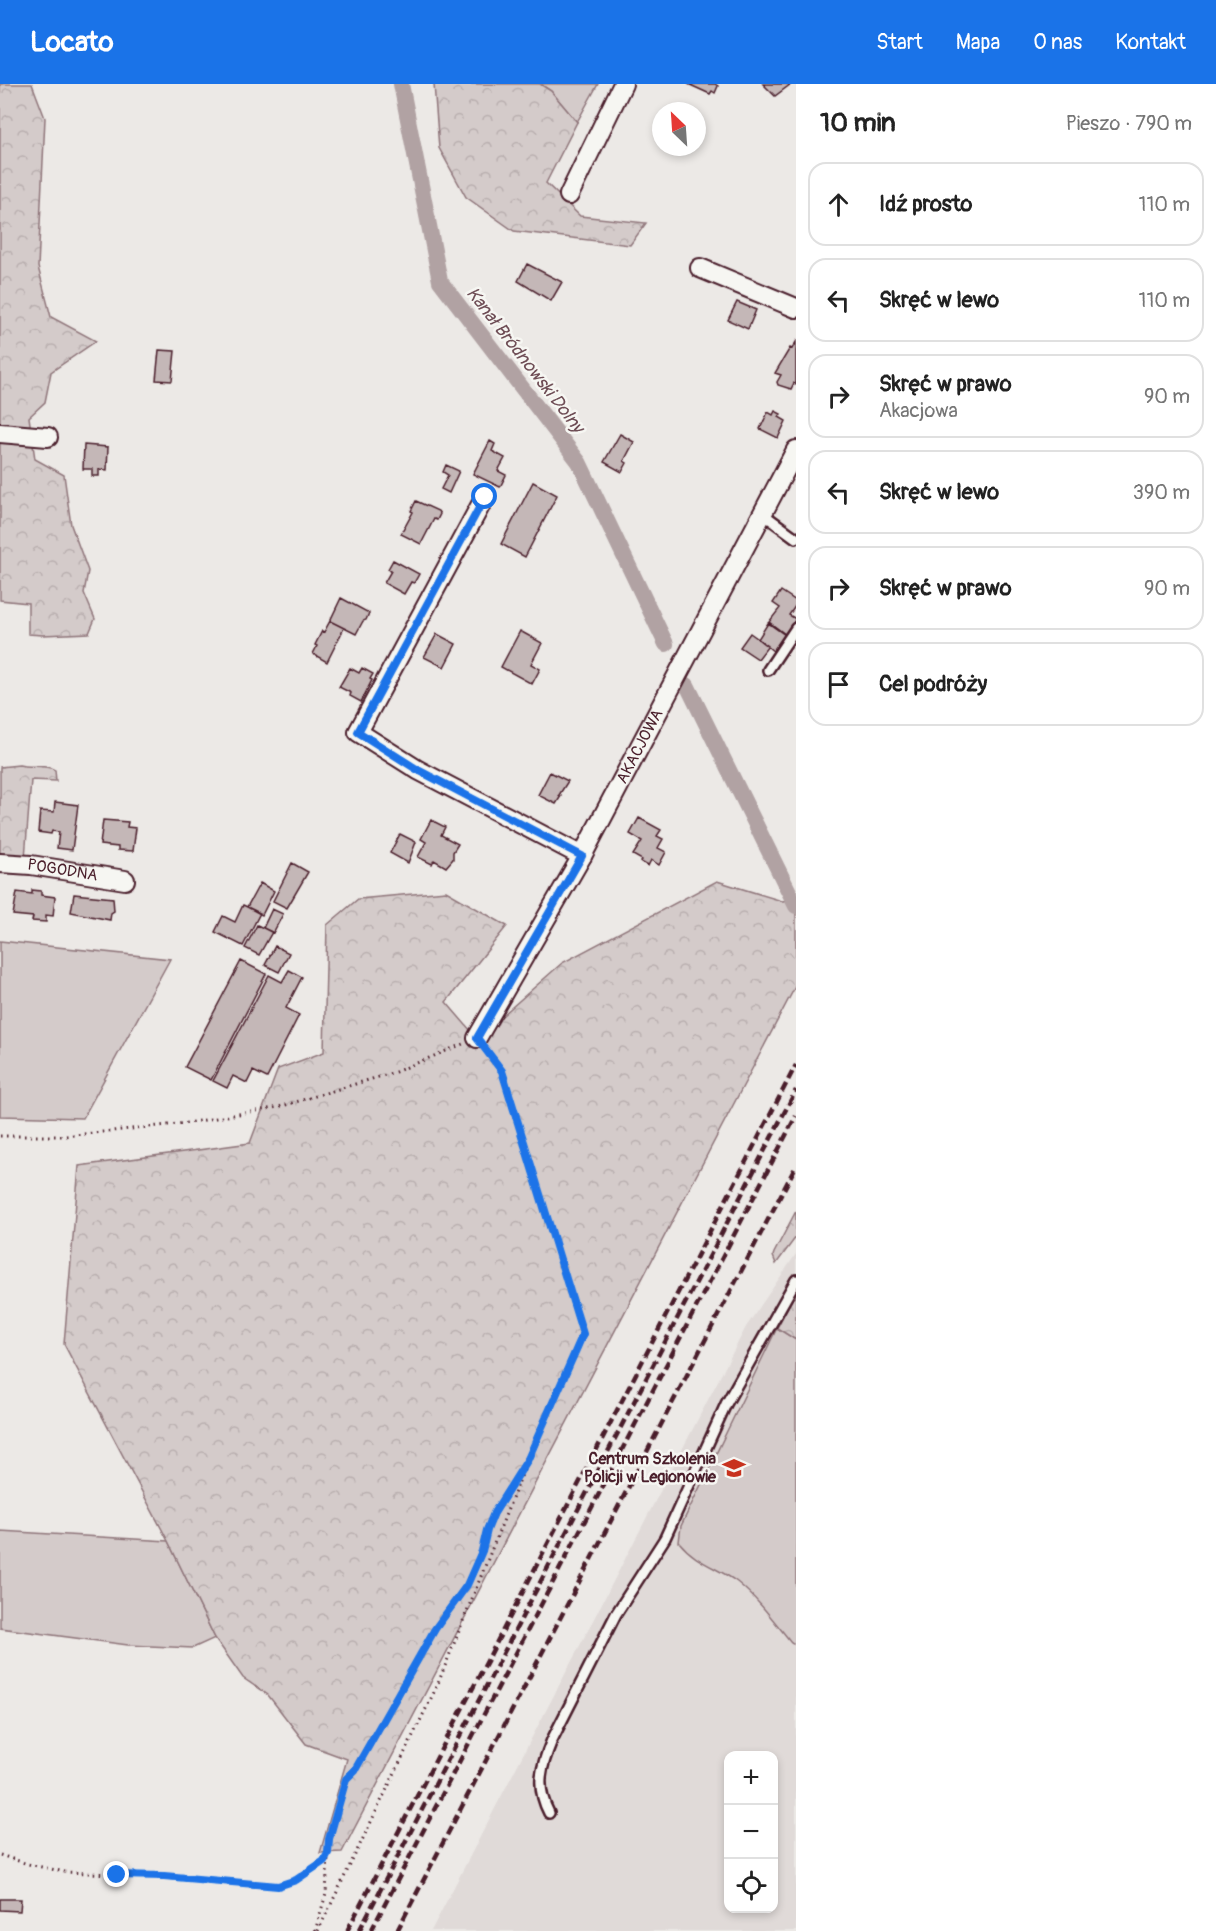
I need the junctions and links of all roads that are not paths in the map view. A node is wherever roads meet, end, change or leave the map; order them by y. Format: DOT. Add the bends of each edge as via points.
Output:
graph roads {
  1 [pos="623,84"];
  2 [pos="569,195"];
  3 [pos="700,268"];
  4 [pos="796,308"];
  5 [pos="0,433"];
  6 [pos="48,437"];
  7 [pos="796,450"];
  8 [pos="485,497"];
  9 [pos="763,514"];
  10 [pos="796,538"];
  11 [pos="796,628"];
  12 [pos="768,670"];
  13 [pos="582,856"];
  14 [pos="0,862"];
  15 [pos="125,880"];
  16 [pos="477,1038"];
  17 [pos="796,1280"];
  18 [pos="549,1813"];
  1 -- 2 [label="street"];
  3 -- 4 [label="street"];
  5 -- 6 [label="street"];
  7 -- 9 [label="street, AKACJOWA"];
  8 -- 13 [label="street" via="358,732 418,770"];
  9 -- 10 [label="lane"];
  9 -- 13 [label="street, AKACJOWA"];
  11 -- 12 [label="lane"];
  13 -- 16 [label="street, AKACJOWA"];
  14 -- 15 [label="street, POGODNA"];
  17 -- 18 [label="lane" via="726,1404 665,1538 616,1614 552,1740 543,1762 541,1782 541,1798"];
}
